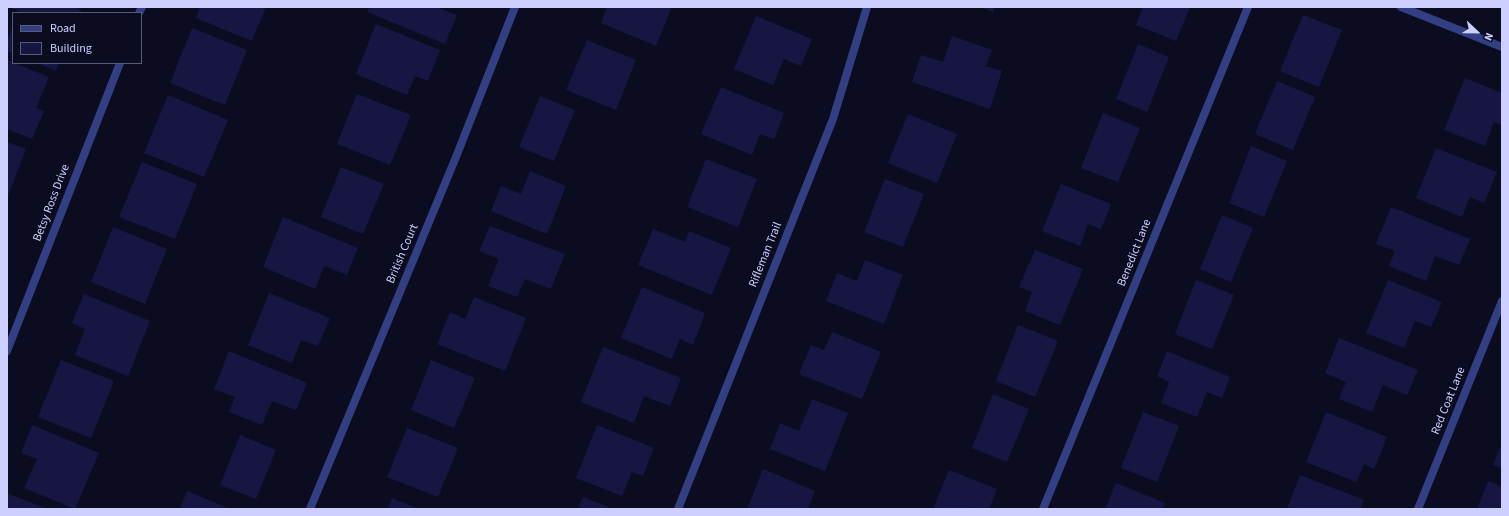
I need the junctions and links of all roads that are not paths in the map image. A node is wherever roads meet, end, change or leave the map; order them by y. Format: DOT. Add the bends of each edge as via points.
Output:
graph roads {
  1 [pos="515,7"];
  2 [pos="867,7"];
  3 [pos="1248,7"];
  4 [pos="1401,7"];
  5 [pos="1502,47"];
  6 [pos="120,64"];
  7 [pos="1502,301"];
  8 [pos="7,352"];
  9 [pos="310,509"];
  10 [pos="678,509"];
  11 [pos="1043,509"];
  12 [pos="1418,509"];
  1 -- 9 [label="street, British Court" via="456,157"];
  2 -- 10 [label="street, Rifleman Trail" via="833,119"];
  3 -- 11 [label="street, Benedict Lane"];
  4 -- 5 [label="street"];
  6 -- 8 [label="street, Betsy Ross Drive"];
  7 -- 12 [label="street, Red Coat Lane"];
}
